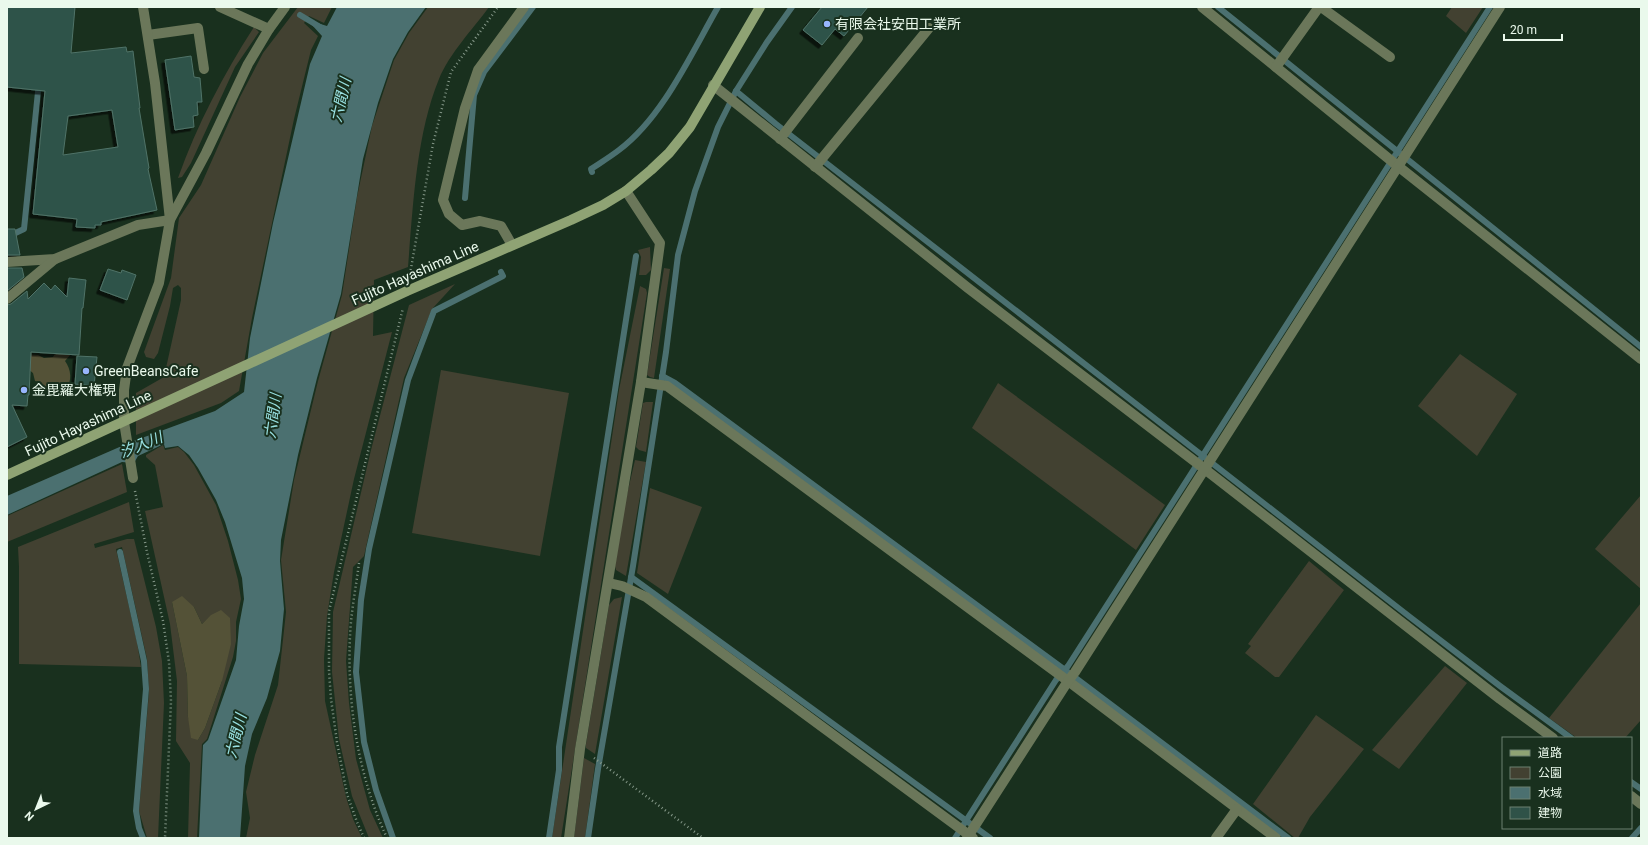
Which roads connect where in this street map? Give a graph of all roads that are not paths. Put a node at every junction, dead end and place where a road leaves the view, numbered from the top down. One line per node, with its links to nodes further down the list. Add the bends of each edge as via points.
1 (143, 7): 11 (street)
2 (220, 7): 10 (street)
3 (285, 7): 10 (street)
4 (524, 7): 22 (street, via 478,70 465,108 443,200 449,214 462,225 480,221 501,226)
5 (760, 7): 16 (main road, Fujito Hayashima Line)
6 (1202, 7): 14 (street)
7 (1320, 7): 13 (street); 14 (street)
8 (1500, 7): 18 (street)
9 (929, 28): 19 (street)
10 (269, 29): 21 (street, via 248,64)
11 (148, 35): 15 (street, via 198,28); 21 (street)
12 (858, 38): 17 (street)
13 (1390, 57)
14 (1277, 65): 18 (street)
15 (204, 69)
16 (713, 86): 17 (street, via 739,107); 20 (main road, Fujito Hayashima Line, via 690,127 651,170)
17 (784, 133): 19 (street)
18 (1398, 160): 26 (street); 29 (street, via 1215,453)
19 (816, 165): 29 (street, via 968,288)
20 (626, 190): 22 (main road, Fujito Hayashima Line, via 572,220); 27 (street, via 660,243)
21 (170, 220): 23 (street, via 138,225); 28 (street, via 159,283 128,368 124,390)
22 (512, 245): 28 (main road, Fujito Hayashima Line)
23 (54, 259): 24 (street); 25 (street)
24 (7, 262)
25 (7, 300)
26 (1641, 359)
27 (641, 382): 32 (street); 33 (street, via 667,386)
28 (128, 420): 30 (main road, Fujito Hayashima Line); 31 (street, via 125,435)
29 (1202, 465): 33 (street); 34 (street)
30 (7, 476)
31 (133, 478)
32 (608, 583): 38 (street, via 638,593); 39 (street, via 580,749)
33 (1066, 676): 37 (street); 38 (street)
34 (1552, 737)
35 (1632, 797): 36 (street)
36 (1641, 804)
37 (1237, 809): 40 (street); 41 (street)
38 (969, 831)
39 (569, 838)
40 (1216, 838)
41 (1276, 838)

